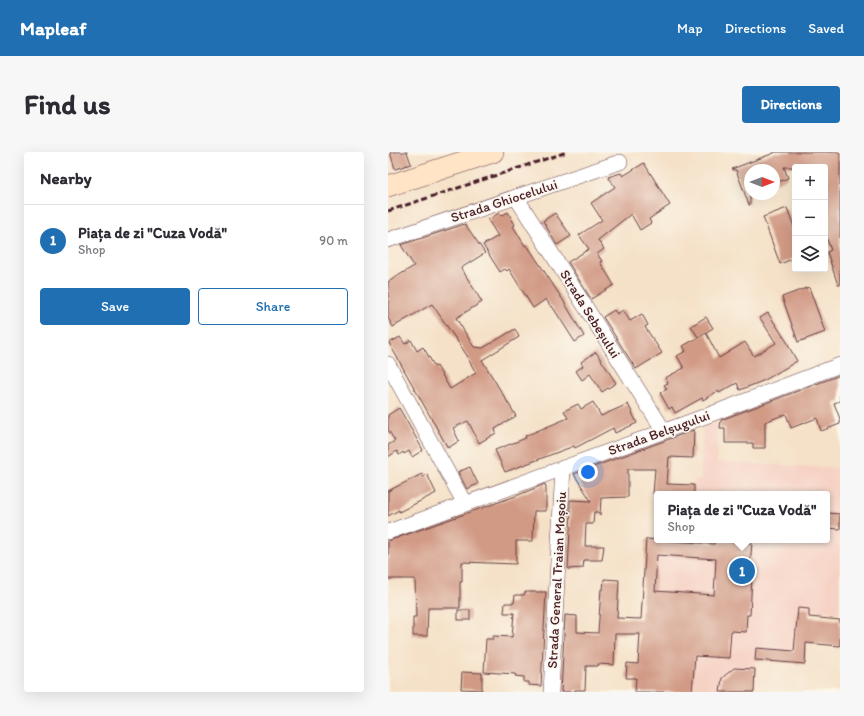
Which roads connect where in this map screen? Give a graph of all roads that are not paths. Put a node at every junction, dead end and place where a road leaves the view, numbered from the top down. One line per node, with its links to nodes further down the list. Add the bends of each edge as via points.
1 (493, 152): 3 (main road)
2 (620, 162): 4 (street, Strada Ghiocelului)
3 (388, 186)
4 (516, 197): 5 (street, Strada Ghiocelului); 8 (street, Strada Sebeșului)
5 (388, 240)
6 (388, 364): 10 (street)
7 (840, 364): 8 (street, Strada Belșugului)
8 (664, 431): 9 (street, Strada Belșugului)
9 (563, 468): 10 (street, Strada Belșugului); 12 (street, Strada General Traian Moșoiu)
10 (465, 504): 11 (street, Strada Belșugului)
11 (388, 532)
12 (551, 692)

